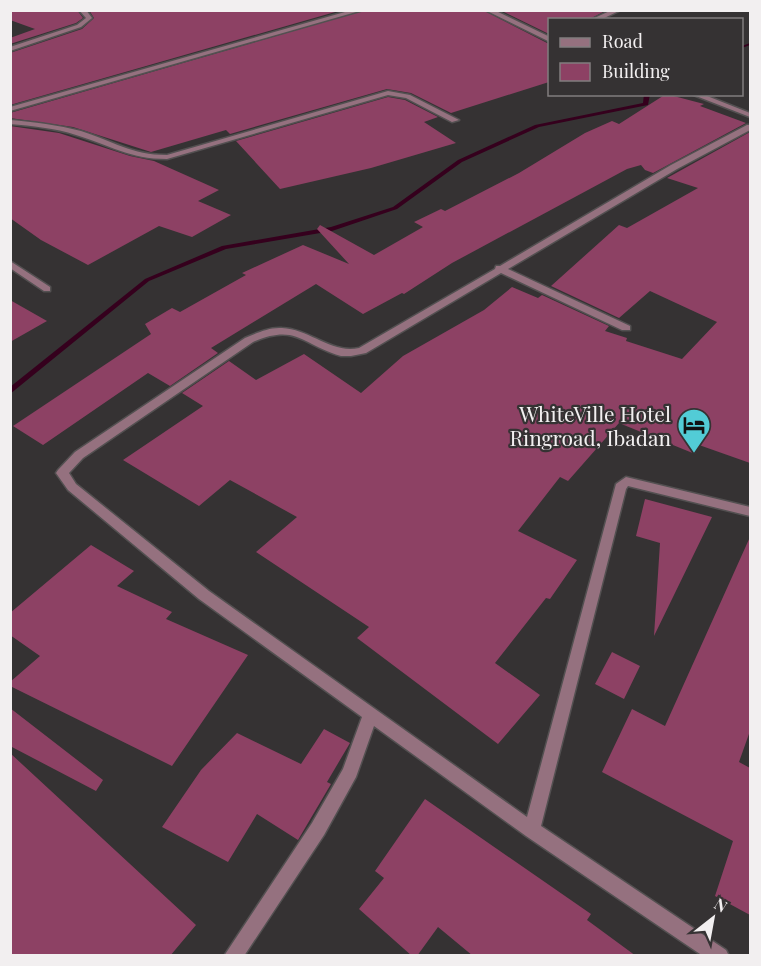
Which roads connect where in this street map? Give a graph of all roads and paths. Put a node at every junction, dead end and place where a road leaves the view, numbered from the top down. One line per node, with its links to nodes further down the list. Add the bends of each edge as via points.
1 (82, 10): 7 (street, via 88,18 79,26)
2 (360, 10): 9 (street)
3 (488, 10): 6 (street)
4 (618, 10): 5 (street)
5 (598, 18)
6 (548, 38)
7 (10, 49)
8 (700, 96): 10 (street)
9 (10, 109)
10 (750, 115)
11 (455, 120): 12 (street, via 408,96 388,93 167,157 146,158 72,131)
12 (10, 122)
13 (750, 127): 15 (street)
14 (10, 264): 16 (street)
15 (499, 268): 17 (street); 19 (street, via 350,355 285,330 249,340 86,450 62,473 72,487 204,595)
16 (47, 288)
17 (626, 328)
18 (750, 511): 20 (street, via 626,481 620,487)
19 (371, 713): 20 (street); 21 (street, via 350,772 318,829)
20 (532, 830): 22 (street)
21 (233, 956)
22 (720, 956)

